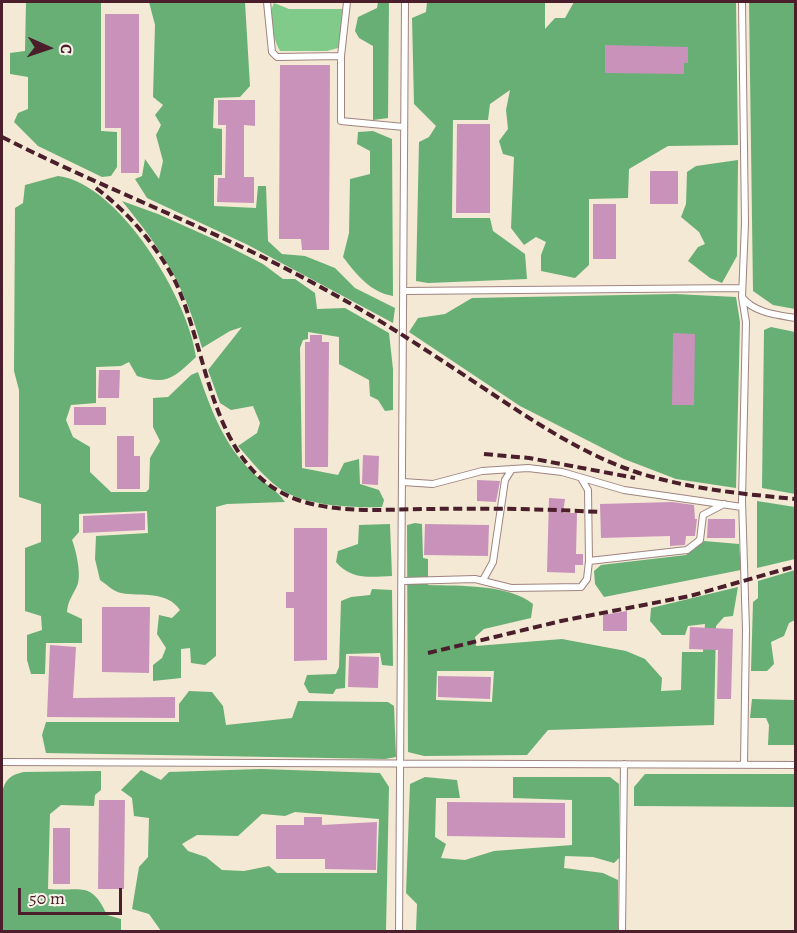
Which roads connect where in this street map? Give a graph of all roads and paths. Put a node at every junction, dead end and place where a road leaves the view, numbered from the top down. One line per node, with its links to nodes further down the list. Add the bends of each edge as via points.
1 (267, 2): 5 (lane, via 272,52 277,57)
2 (347, 2): 5 (lane)
3 (405, 2): 6 (lane)
4 (742, 2): 7 (lane)
5 (341, 56): 6 (lane, via 341,121)
6 (404, 127): 8 (lane)
7 (742, 288): 8 (lane); 9 (lane)
8 (404, 291): 13 (lane)
9 (742, 297): 10 (lane, via 748,306); 15 (lane, via 746,322)
10 (795, 318)
11 (512, 469): 12 (lane, via 528,468); 13 (lane, via 482,471 433,484); 17 (lane, via 505,480 493,562)
12 (581, 478): 14 (lane, via 624,490); 16 (lane, via 588,490)
13 (403, 482): 18 (lane)
14 (724, 504): 15 (lane); 16 (lane, via 703,515 700,540 687,550)
15 (742, 507): 22 (lane, via 746,630)
16 (589, 561): 17 (lane, via 581,586 512,588)
17 (483, 580): 18 (lane)
18 (403, 582): 20 (lane)
19 (2, 762): 20 (lane)
20 (402, 763): 21 (lane); 24 (lane)
21 (624, 764): 22 (lane); 25 (lane)
22 (744, 764): 23 (lane)
23 (795, 765)
24 (399, 932)
25 (622, 932)

